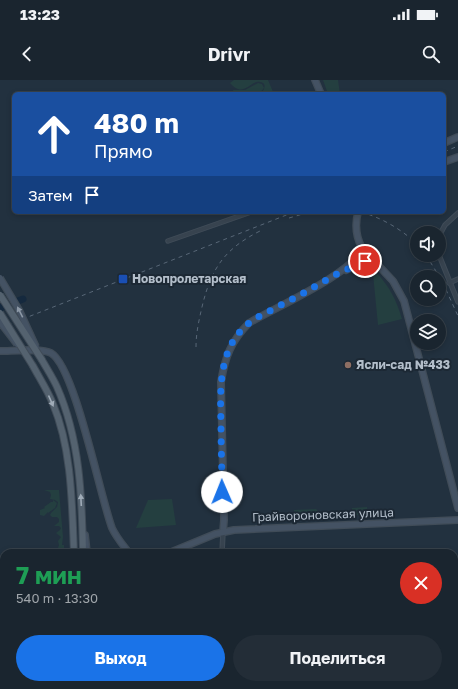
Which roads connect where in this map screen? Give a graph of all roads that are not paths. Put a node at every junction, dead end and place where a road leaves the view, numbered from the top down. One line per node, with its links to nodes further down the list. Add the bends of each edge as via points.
1 (315, 80): 2 (main road)
2 (320, 92)
3 (458, 137): 4 (main road)
4 (446, 141)
5 (458, 157): 6 (main road)
6 (446, 161)
7 (458, 213): 10 (street)
8 (245, 214): 11 (street)
9 (357, 214): 12 (main road, via 357,232)
10 (444, 226)
11 (168, 241)
12 (362, 248): 13 (main road); 15 (main road, via 352,262)
13 (373, 260): 15 (main road, via 362,262); 26 (main road, via 396,286 404,304)
14 (442, 262): 18 (street)
15 (335, 275): 29 (main road, via 249,323 239,333 224,362 221,382)
16 (0, 278): 24 (main road, one-way to 16, bridge, via 19,310)
17 (458, 279): 18 (street)
18 (449, 283): 20 (street)
19 (0, 295): 24 (main road, bridge)
20 (458, 302)
21 (0, 313): 25 (main road, bridge)
22 (0, 322): 25 (main road, bridge)
23 (0, 351): 30 (main road, via 45,351 53,354 59,361 85,430 105,507 113,530)
24 (42, 360): 27 (main road, one-way to 24, via 78,466 68,415 57,386)
25 (33, 366): 31 (main road, one-way to 31, via 54,405 63,438 70,484)
26 (458, 508)
27 (82, 515): 32 (main road); 33 (main road)
28 (458, 520): 29 (main road, Грайвороновская улица)
29 (223, 532): 36 (main road, Грайвороновская улица); 37 (street)
30 (121, 543): 34 (main road); 35 (main road)
31 (73, 549)
32 (83, 549)
33 (86, 549)
34 (123, 549)
35 (126, 549)
36 (179, 549)
37 (222, 549)

